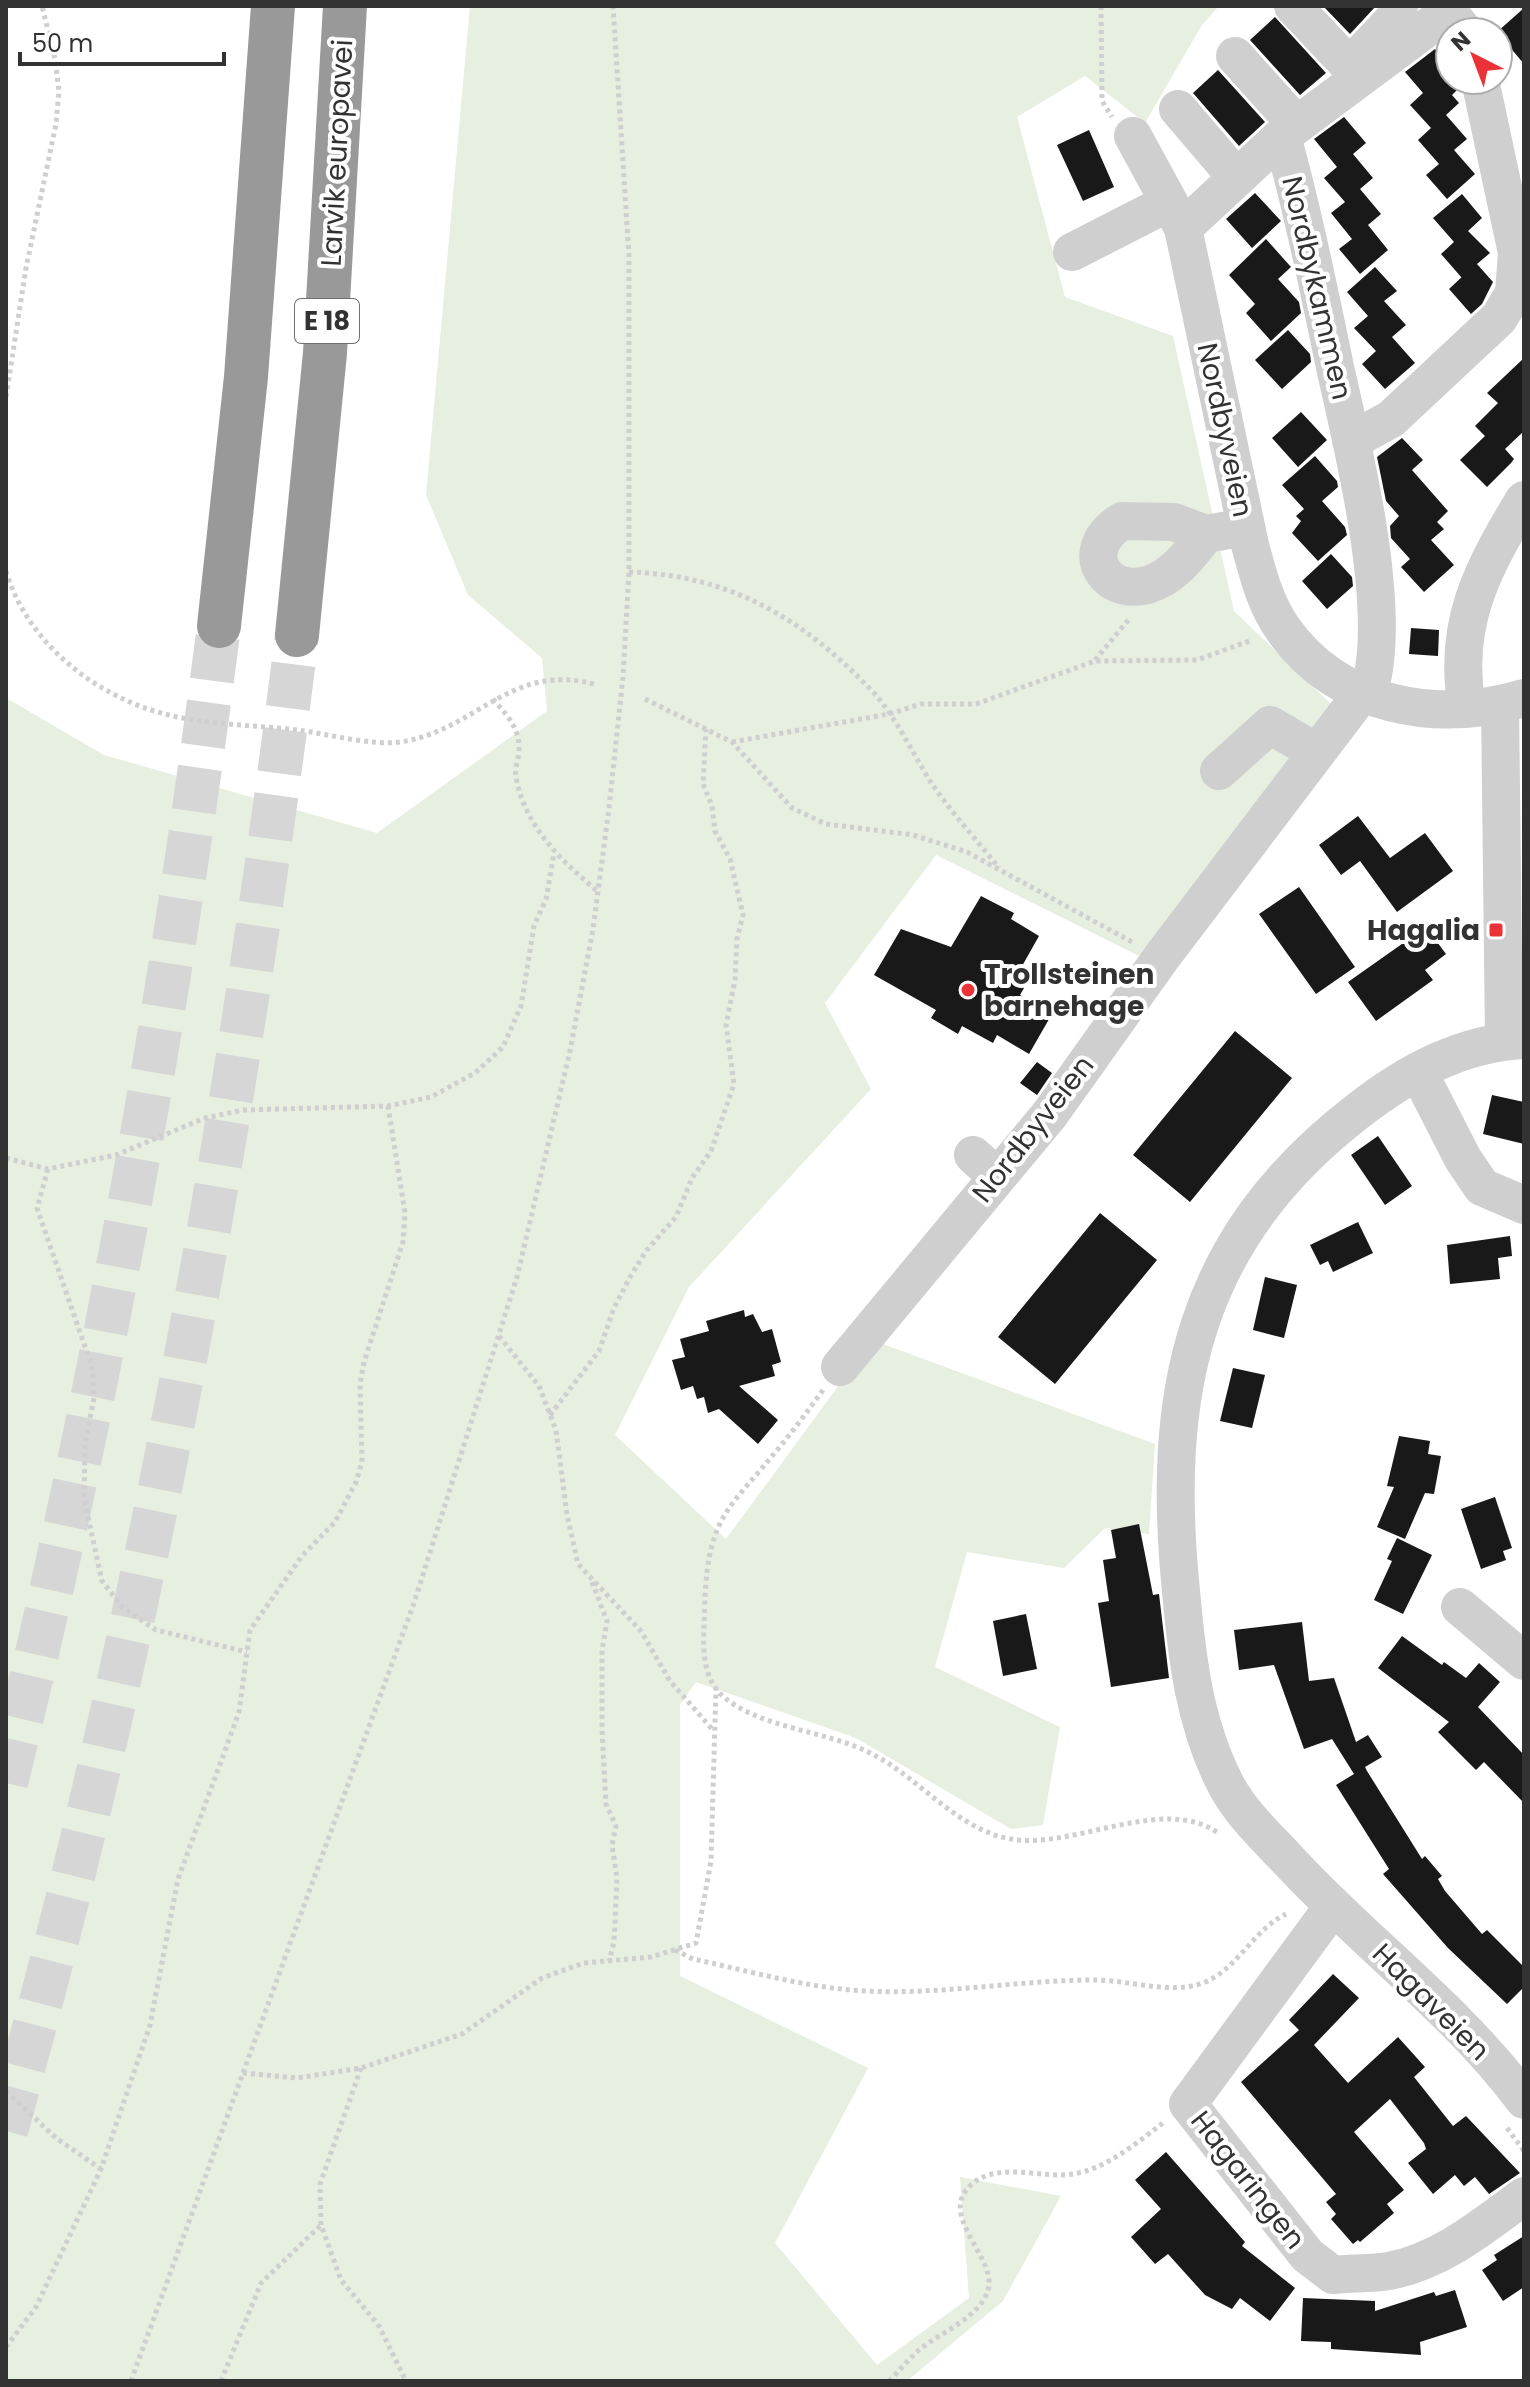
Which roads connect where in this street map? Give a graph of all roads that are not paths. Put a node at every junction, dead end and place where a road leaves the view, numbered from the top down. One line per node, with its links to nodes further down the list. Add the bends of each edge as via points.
1 (273, 6): 19 (highway, E 18, via 250,333)
2 (345, 6): 20 (highway, Larvik europavei / E 18, via 325,353)
3 (1293, 6): 7 (street)
4 (1399, 6): 7 (street, via 1398,15)
5 (1434, 23): 7 (street, Nordbykammen)
6 (1235, 56): 10 (street)
7 (1355, 71): 10 (street, Nordbykammen)
8 (1483, 96): 15 (street, Nordbykammen, via 1517,253 1514,293 1499,318 1391,419)
9 (1178, 109): 12 (street)
10 (1289, 130): 12 (street, Nordbykammen); 15 (street, Nordbykammen)
11 (1133, 136): 13 (street, Nordbyveien)
12 (1237, 178): 13 (street, Nordbykammen)
13 (1176, 216): 14 (street, Nordbykammen); 17 (street, Nordbyveien)
14 (1072, 252)
15 (1351, 441): 21 (street, Nordbykammen, via 1374,588 1376,661 1372,680)
16 (1524, 500): 22 (street, via 1491,554 1466,619 1462,676)
17 (1246, 527): 18 (street); 21 (street, Nordbyveien, via 1261,586 1281,626 1333,678)
18 (1206, 534)
19 (219, 626)
20 (297, 635)
21 (1361, 693): 22 (street, Nordbyveien, via 1384,703 1431,710); 23 (street, Nordbyveien)
22 (1497, 704): 25 (street)
23 (1316, 752): 24 (street, via 1270,725); 28 (street, Nordbyveien, via 1050,1114 985,1166)
24 (1219, 771)
25 (1514, 1040): 26 (street, Hagaveien, via 1472,1046)
26 (1418, 1071): 27 (street, via 1482,1187); 31 (street, Hagaveien, via 1327,1135 1278,1184 1236,1242 1201,1314 1181,1389 1173,1515 1190,1674 1204,1737 1226,1786)
27 (1524, 1205)
28 (840, 1367)
29 (1460, 1607): 30 (street)
30 (1524, 1661)
31 (1316, 1914): 32 (street, Hagaveien, via 1400,1967); 33 (street, Hagaringen, via 1188,2104 1307,2255 1333,2275 1388,2271 1427,2259)
32 (1524, 2100)
33 (1524, 2196)

